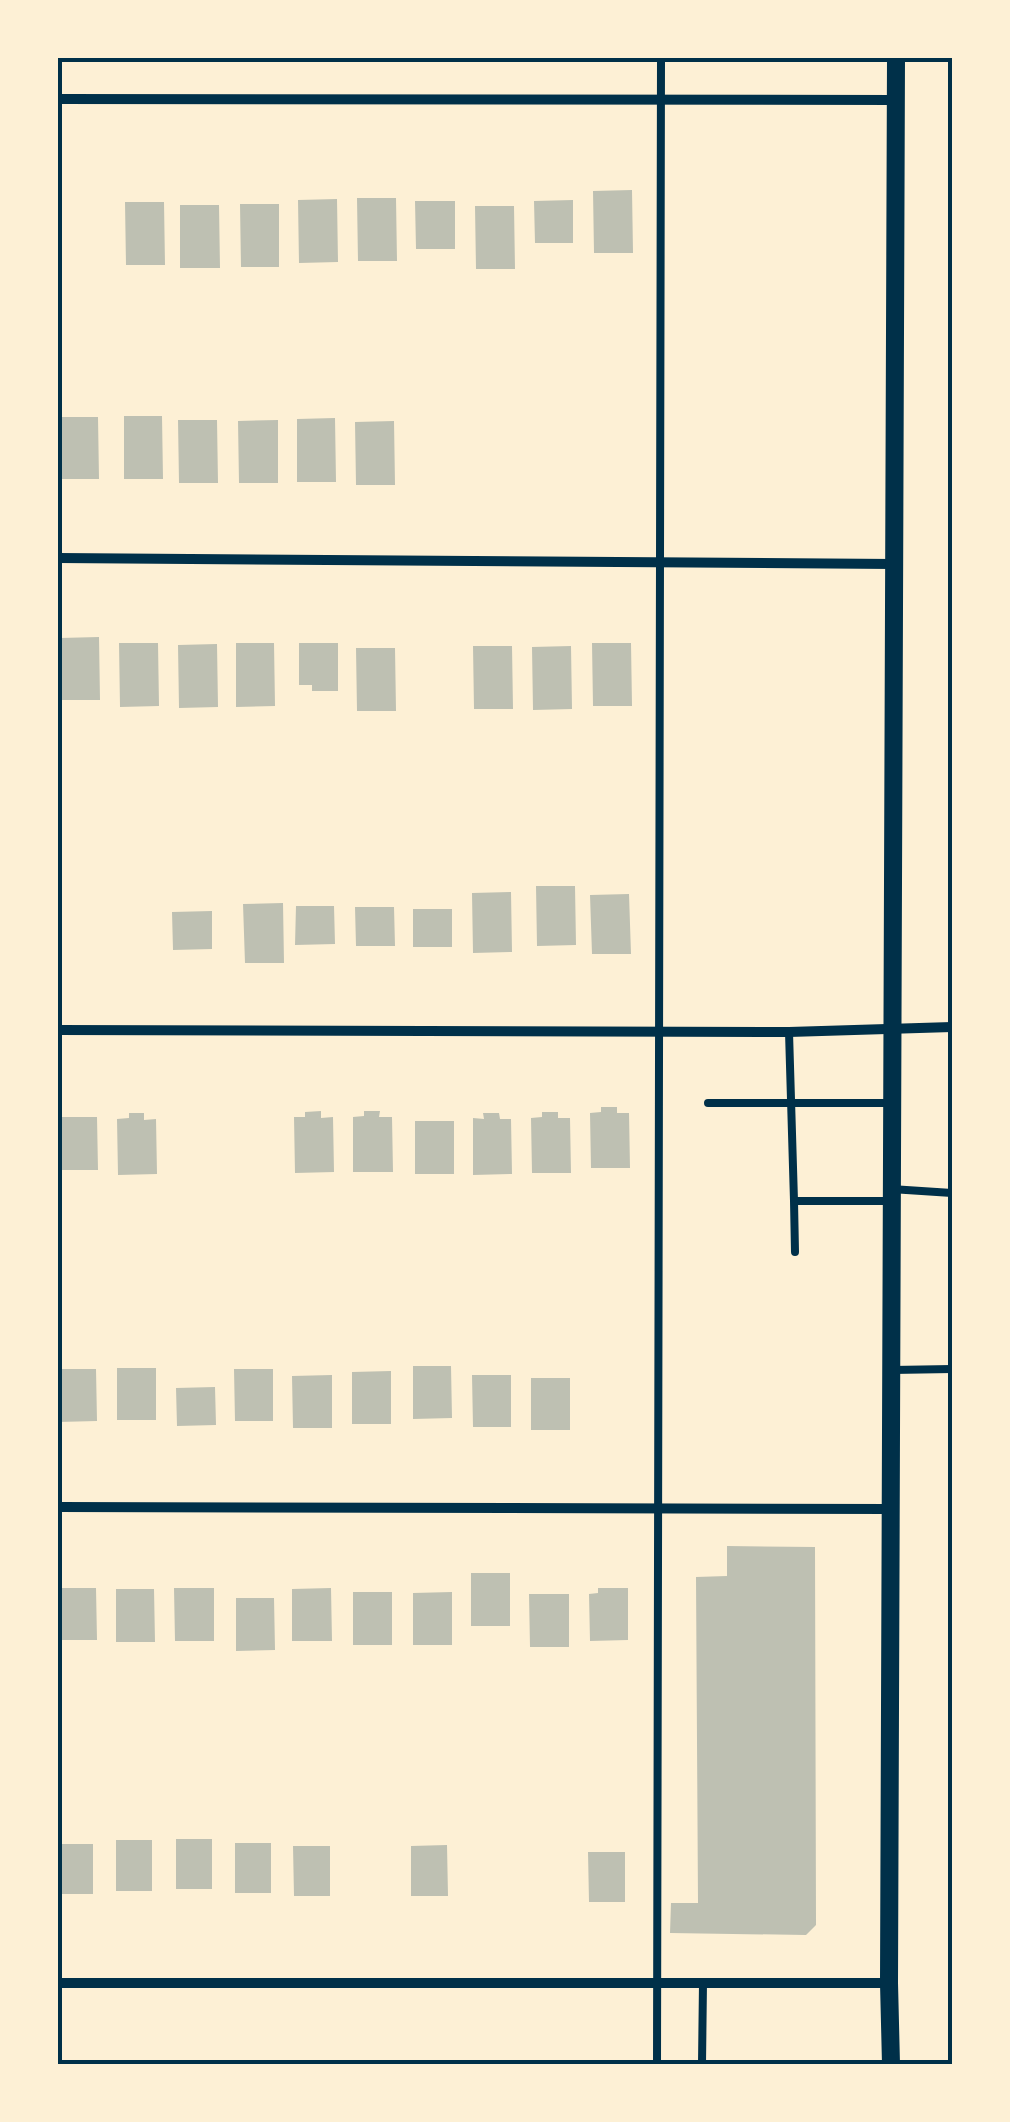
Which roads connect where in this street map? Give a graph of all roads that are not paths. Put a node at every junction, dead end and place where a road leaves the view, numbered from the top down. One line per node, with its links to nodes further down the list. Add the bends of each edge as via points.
1 (660, 58): 4 (lane)
2 (896, 58): 5 (street)
3 (58, 99): 4 (street)
4 (660, 100): 5 (street); 7 (lane)
5 (896, 100): 8 (street)
6 (58, 558): 7 (street)
7 (660, 564): 8 (street); 12 (lane)
8 (894, 564): 10 (street)
9 (952, 1027): 10 (street)
10 (892, 1029): 13 (street); 15 (street)
11 (58, 1030): 12 (street)
12 (657, 1032): 13 (street); 24 (lane)
13 (789, 1032): 16 (lane)
14 (708, 1103): 16 (lane)
15 (892, 1103): 16 (lane); 18 (street)
16 (792, 1105): 19 (lane)
17 (952, 1193): 18 (lane)
18 (891, 1195): 19 (lane); 21 (street)
19 (794, 1201): 20 (lane)
20 (795, 1252)
21 (891, 1370): 22 (lane); 25 (street)
22 (952, 1370)
23 (58, 1507): 24 (street)
24 (658, 1509): 25 (street); 27 (lane)
25 (890, 1510): 28 (street)
26 (58, 1983): 27 (street)
27 (657, 1983): 29 (street); 30 (lane)
28 (889, 1983): 29 (street); 32 (street)
29 (702, 1984): 31 (lane)
30 (657, 2064)
31 (702, 2064)
32 (891, 2064)

